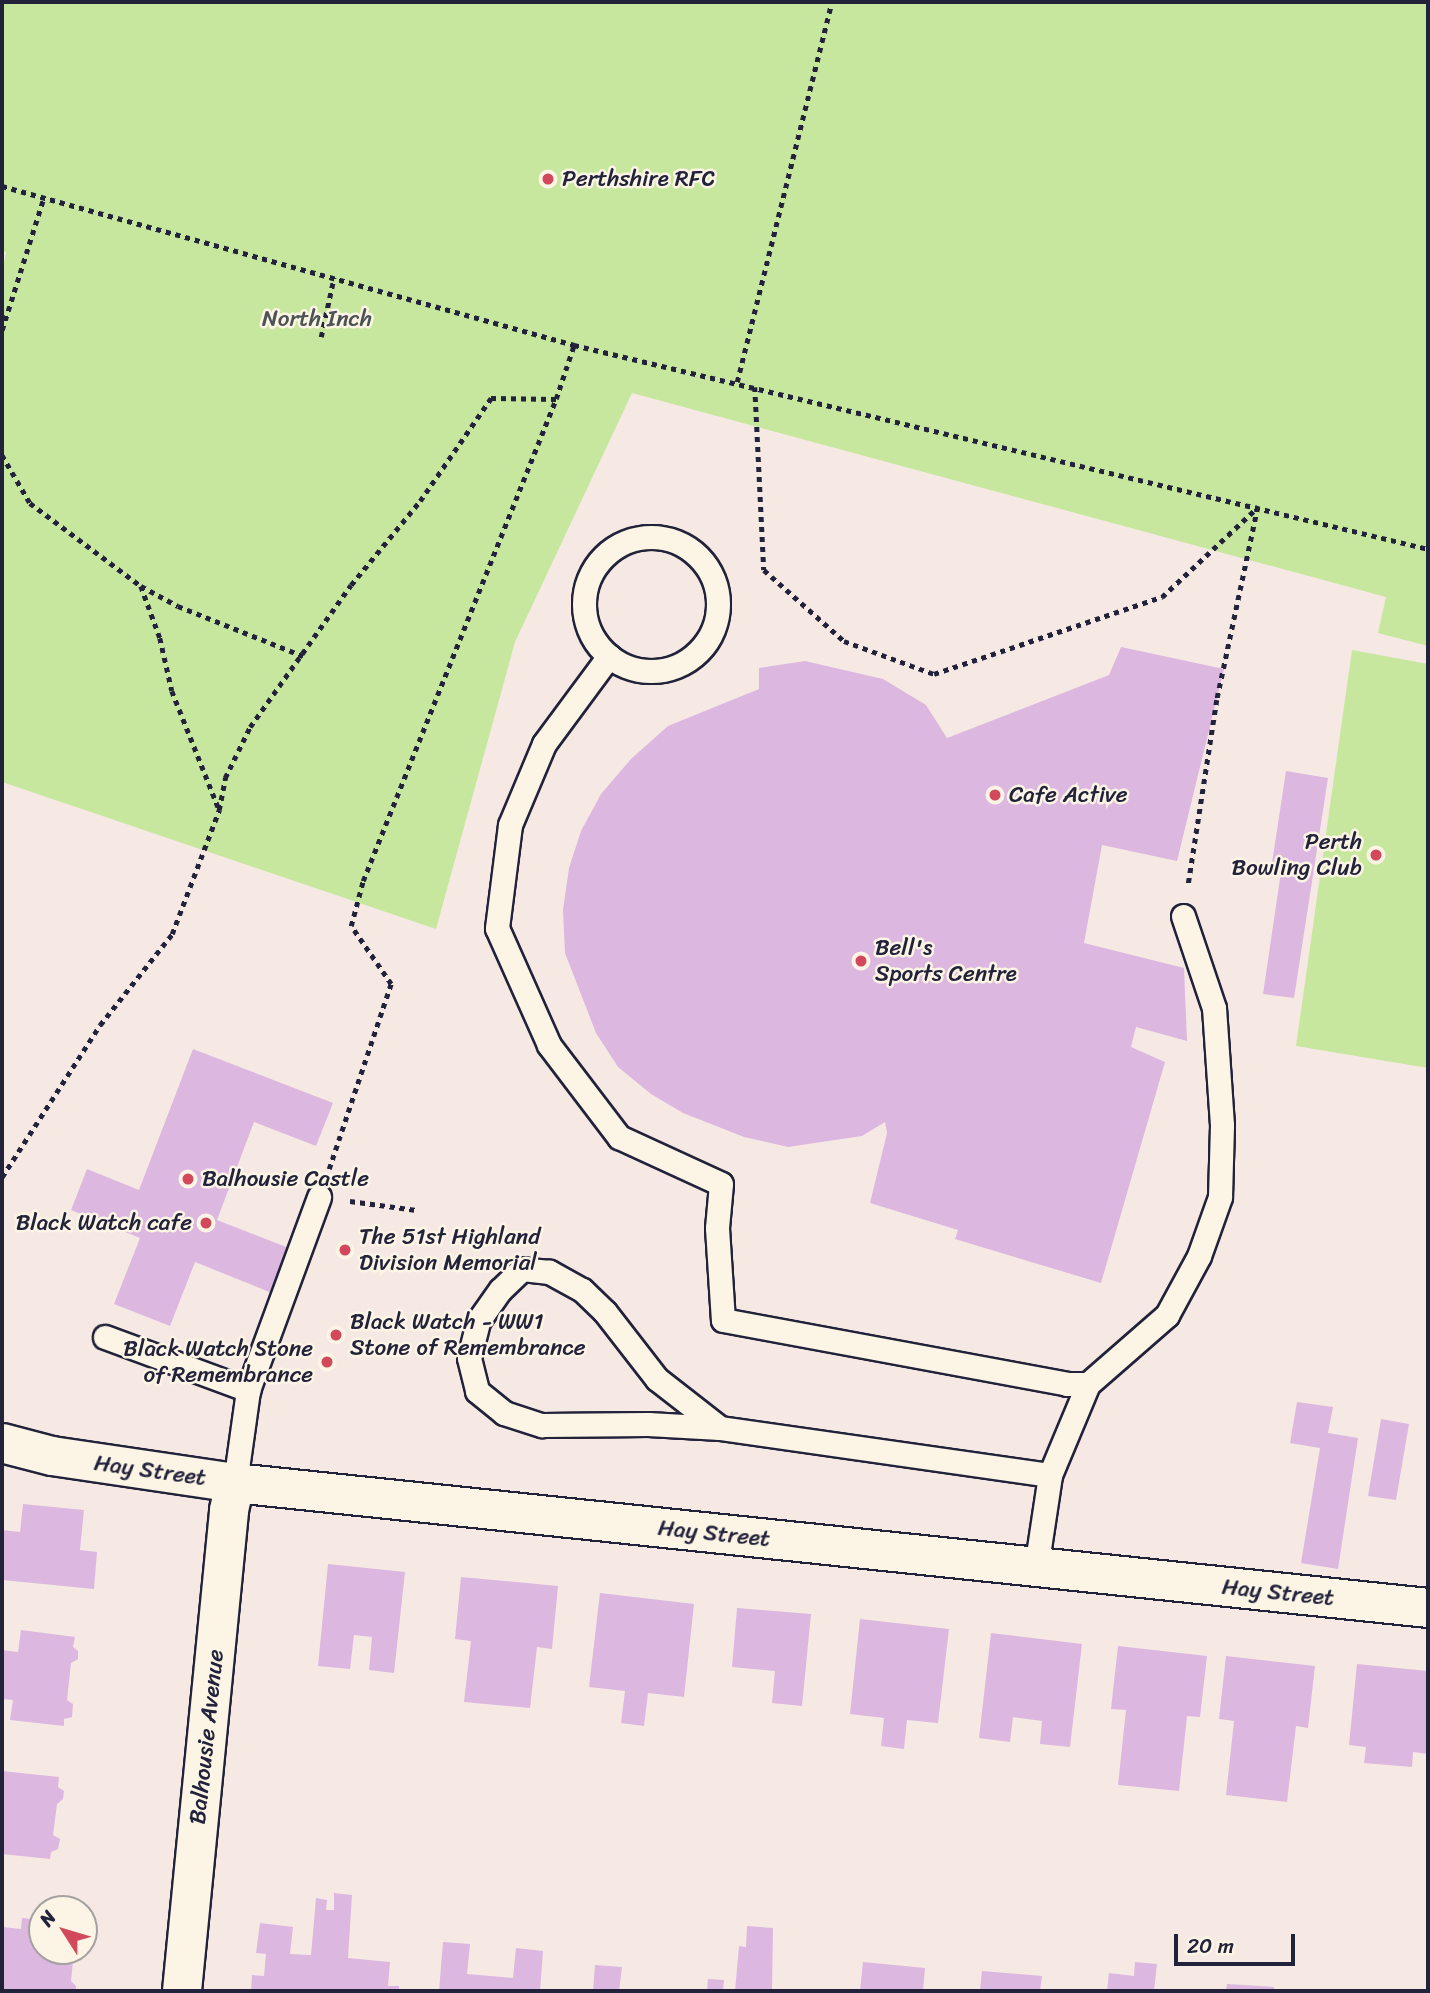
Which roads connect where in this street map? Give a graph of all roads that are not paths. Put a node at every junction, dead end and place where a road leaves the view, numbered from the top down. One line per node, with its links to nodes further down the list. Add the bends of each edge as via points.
1 (609, 656): 1 (lane, via 594,639 584,596 604,556 622,543 643,537 686,545 708,569 719,600 716,622 706,642 691,658 671,668 627,667); 5 (lane, via 544,744 510,825 497,928 549,1045 619,1137 721,1184 717,1228 723,1320 1067,1384)
2 (1183, 916): 5 (lane, via 1214,1008 1222,1125 1220,1197 1199,1256 1167,1315)
3 (319, 1197): 6 (lane)
4 (105, 1337): 6 (lane)
5 (1088, 1384): 9 (lane)
6 (248, 1390): 10 (lane)
7 (720, 1428): 7 (lane, via 657,1379 582,1290 549,1272 522,1269 500,1290 478,1322 469,1358 477,1391 504,1413 542,1425); 9 (lane)
8 (2, 1443): 10 (street, Hay Street)
9 (1050, 1475): 11 (lane)
10 (234, 1483): 11 (street, Hay Street); 13 (street, Balhousie Avenue)
11 (1035, 1568): 12 (street, Hay Street)
12 (1428, 1608)
13 (182, 1991)

